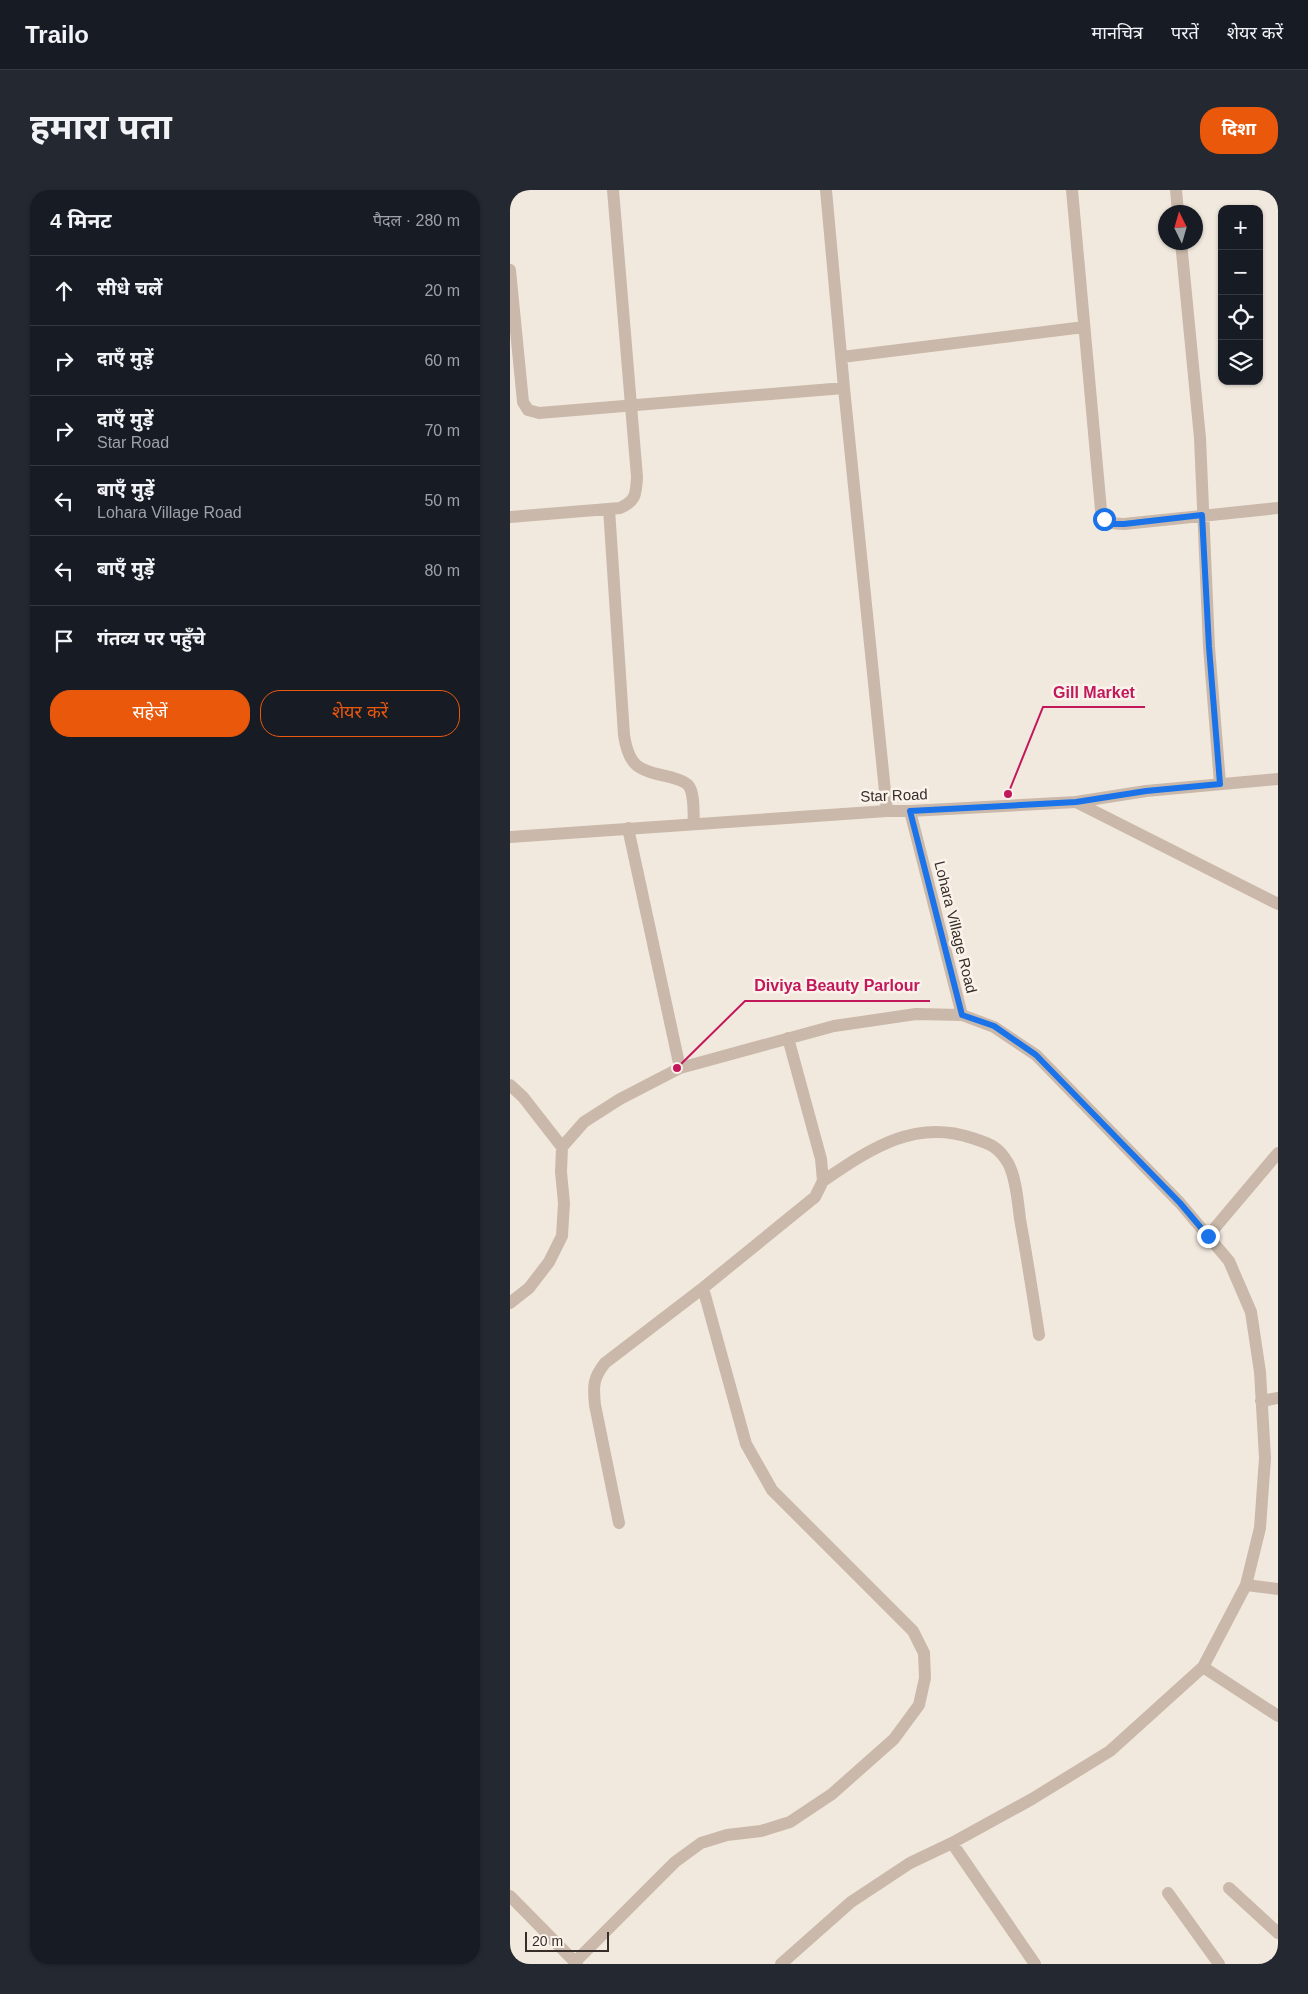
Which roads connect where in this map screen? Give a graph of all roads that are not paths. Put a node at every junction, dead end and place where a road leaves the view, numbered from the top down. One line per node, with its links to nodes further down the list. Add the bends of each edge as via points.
1 (613, 190): 11 (street)
2 (826, 190): 9 (street)
3 (1072, 190): 8 (street)
4 (1176, 190): 5 (street)
5 (1177, 205)
6 (1182, 250): 14 (street, via 1200,438)
7 (510, 270): 11 (street, via 523,402 528,410 539,413)
8 (1084, 326): 9 (street); 14 (street, via 1100,510 1104,519 1113,524 1124,524)
9 (842, 357): 10 (street)
10 (844, 388): 11 (street); 19 (street)
11 (631, 406): 12 (street, via 636,493 630,503 620,508)
12 (609, 508): 15 (street); 21 (street, via 627,753 634,765 688,785)
13 (1278, 508): 14 (street)
14 (1202, 515): 17 (street)
15 (510, 517)
16 (1278, 779): 17 (street, Star Road)
17 (1220, 784): 18 (street, Star Road)
18 (1076, 802): 20 (street, Star Road); 24 (street)
19 (887, 811): 20 (street, Star Road); 21 (street, Star Road)
20 (910, 811): 25 (street, Lohara Village Road)
21 (694, 823): 22 (street, Star Road)
22 (628, 828): 23 (street, Star Road); 27 (street)
23 (510, 837)
24 (1278, 904)
25 (962, 1015): 26 (street, Lohara Village Road, via 916,1014 834,1026); 32 (street, via 994,1026 1036,1055)
26 (788, 1038): 27 (street, Lohara Village Road); 31 (street, via 821,1159)
27 (680, 1068): 29 (street, Lohara Village Road, via 584,1122)
28 (510, 1085): 29 (street)
29 (562, 1147): 34 (street, via 562,1236 549,1262 529,1288)
30 (1278, 1152): 32 (street)
31 (822, 1181): 33 (street, via 815,1197); 35 (street, via 869,1150 902,1137 931,1132 962,1135 994,1145 1009,1164)
32 (1208, 1236): 37 (street, via 1229,1261 1251,1312)
33 (703, 1288): 38 (street, via 605,1363 596,1374 595,1405); 48 (street, via 746,1444 772,1490 913,1631 924,1653 925,1678 919,1704 894,1739 832,1794 790,1822 701,1843 674,1862)
34 (510, 1303)
35 (1039, 1335)
36 (1278, 1398): 37 (street)
37 (1261, 1401): 39 (street, via 1265,1458 1260,1528)
38 (619, 1523)
39 (1246, 1585): 40 (street); 41 (street)
40 (1278, 1589)
41 (1203, 1667): 42 (street); 43 (street, via 1110,1751)
42 (1278, 1716)
43 (952, 1843): 49 (street, via 910,1863 851,1902); 50 (street)
44 (1229, 1888): 47 (street)
45 (1168, 1893): 51 (street)
46 (510, 1896): 48 (street)
47 (1278, 1933)
48 (576, 1963)
49 (781, 1964)
50 (1035, 1964)
51 (1219, 1964)

